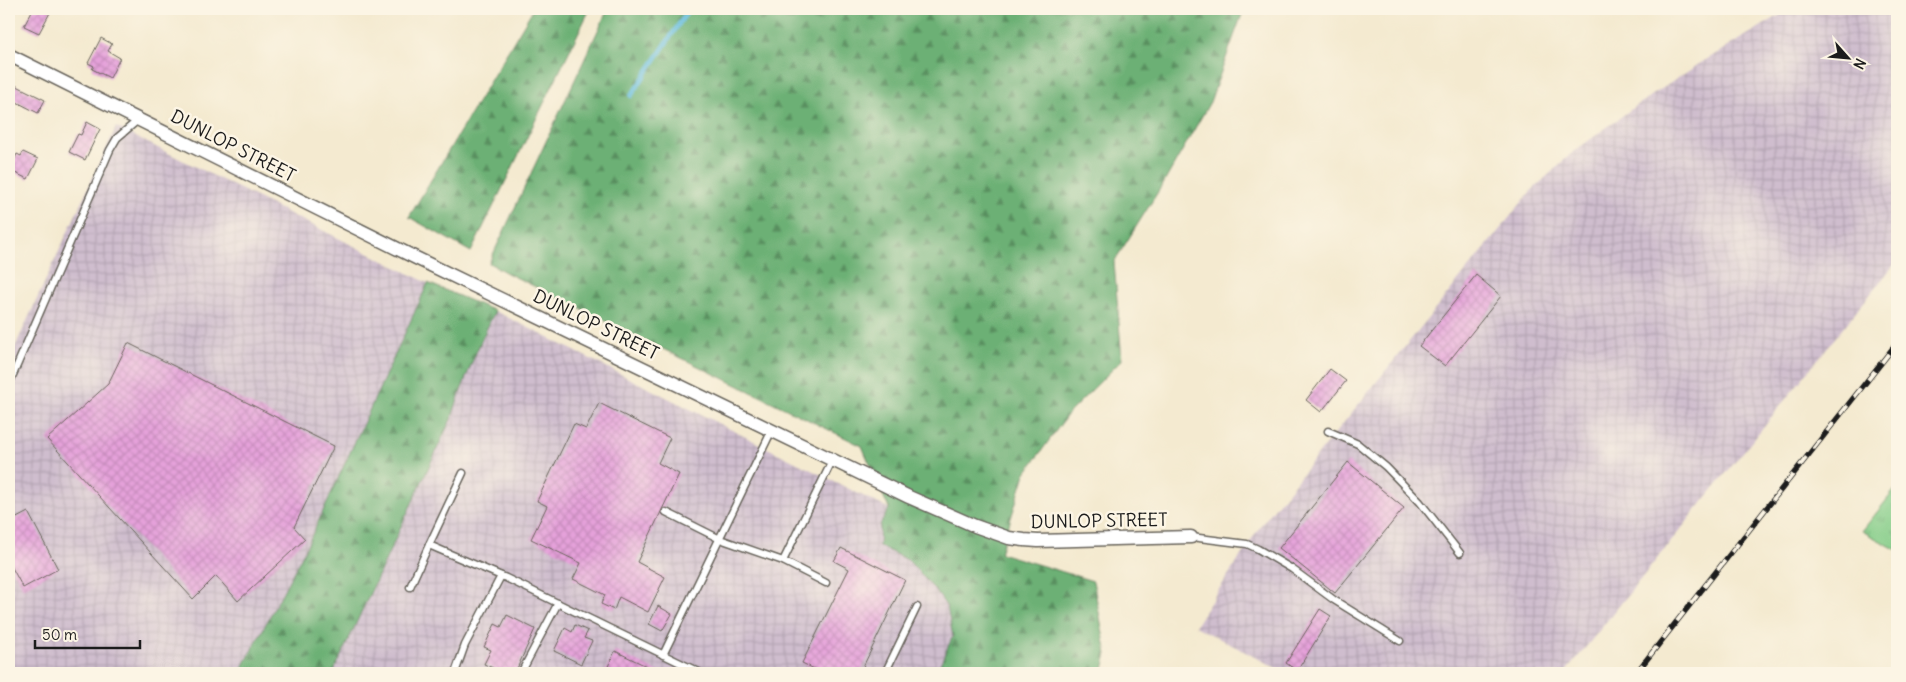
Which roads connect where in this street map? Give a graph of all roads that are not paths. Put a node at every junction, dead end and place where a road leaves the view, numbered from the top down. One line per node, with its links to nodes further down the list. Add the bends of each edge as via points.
1 (9, 55): 2 (street, DUNLOP STREET)
2 (139, 119): 3 (lane, via 117,138 110,150); 4 (street, DUNLOP STREET, via 416,258)
3 (9, 384)
4 (772, 430): 6 (street, DUNLOP STREET); 10 (lane)
5 (1328, 431): 12 (lane, via 1358,444 1386,467 1420,502)
6 (833, 460): 9 (street, DUNLOP STREET, via 957,518 1009,538 1038,541); 13 (lane)
7 (463, 473): 11 (lane)
8 (666, 512): 10 (lane)
9 (1191, 537): 19 (lane, via 1247,544 1258,549)
10 (720, 539): 13 (lane); 20 (lane)
11 (429, 545): 14 (lane); 16 (lane)
12 (1460, 553)
13 (783, 561): 15 (lane)
14 (501, 576): 17 (lane); 21 (lane, via 465,645)
15 (826, 582)
16 (410, 587)
17 (558, 603): 20 (lane); 22 (lane)
18 (918, 607): 24 (lane)
19 (1400, 641)
20 (663, 655): 23 (lane)
21 (455, 673)
22 (521, 673)
23 (701, 673)
24 (885, 673)

